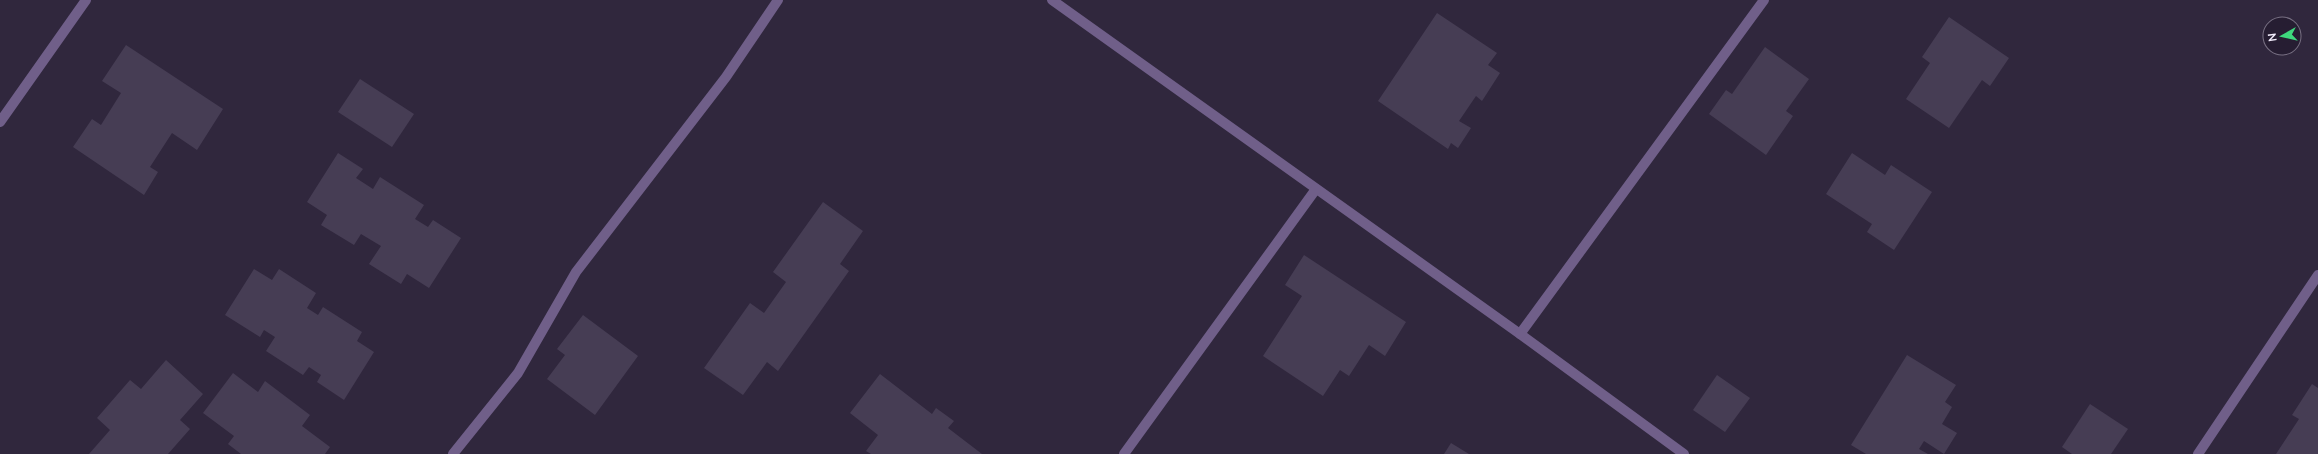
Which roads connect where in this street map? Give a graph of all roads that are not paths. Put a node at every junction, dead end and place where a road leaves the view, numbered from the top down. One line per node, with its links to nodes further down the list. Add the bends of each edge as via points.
1 (86, 0): 5 (street)
2 (778, 0): 9 (street, via 726,77 576,272 518,373)
3 (1052, 0): 6 (street)
4 (1764, 0): 8 (street)
5 (0, 122)
6 (1316, 189): 8 (street); 10 (street)
7 (2318, 276): 12 (street)
8 (1520, 334): 11 (street)
9 (453, 454)
10 (1124, 454)
11 (1684, 454)
12 (2198, 454)

